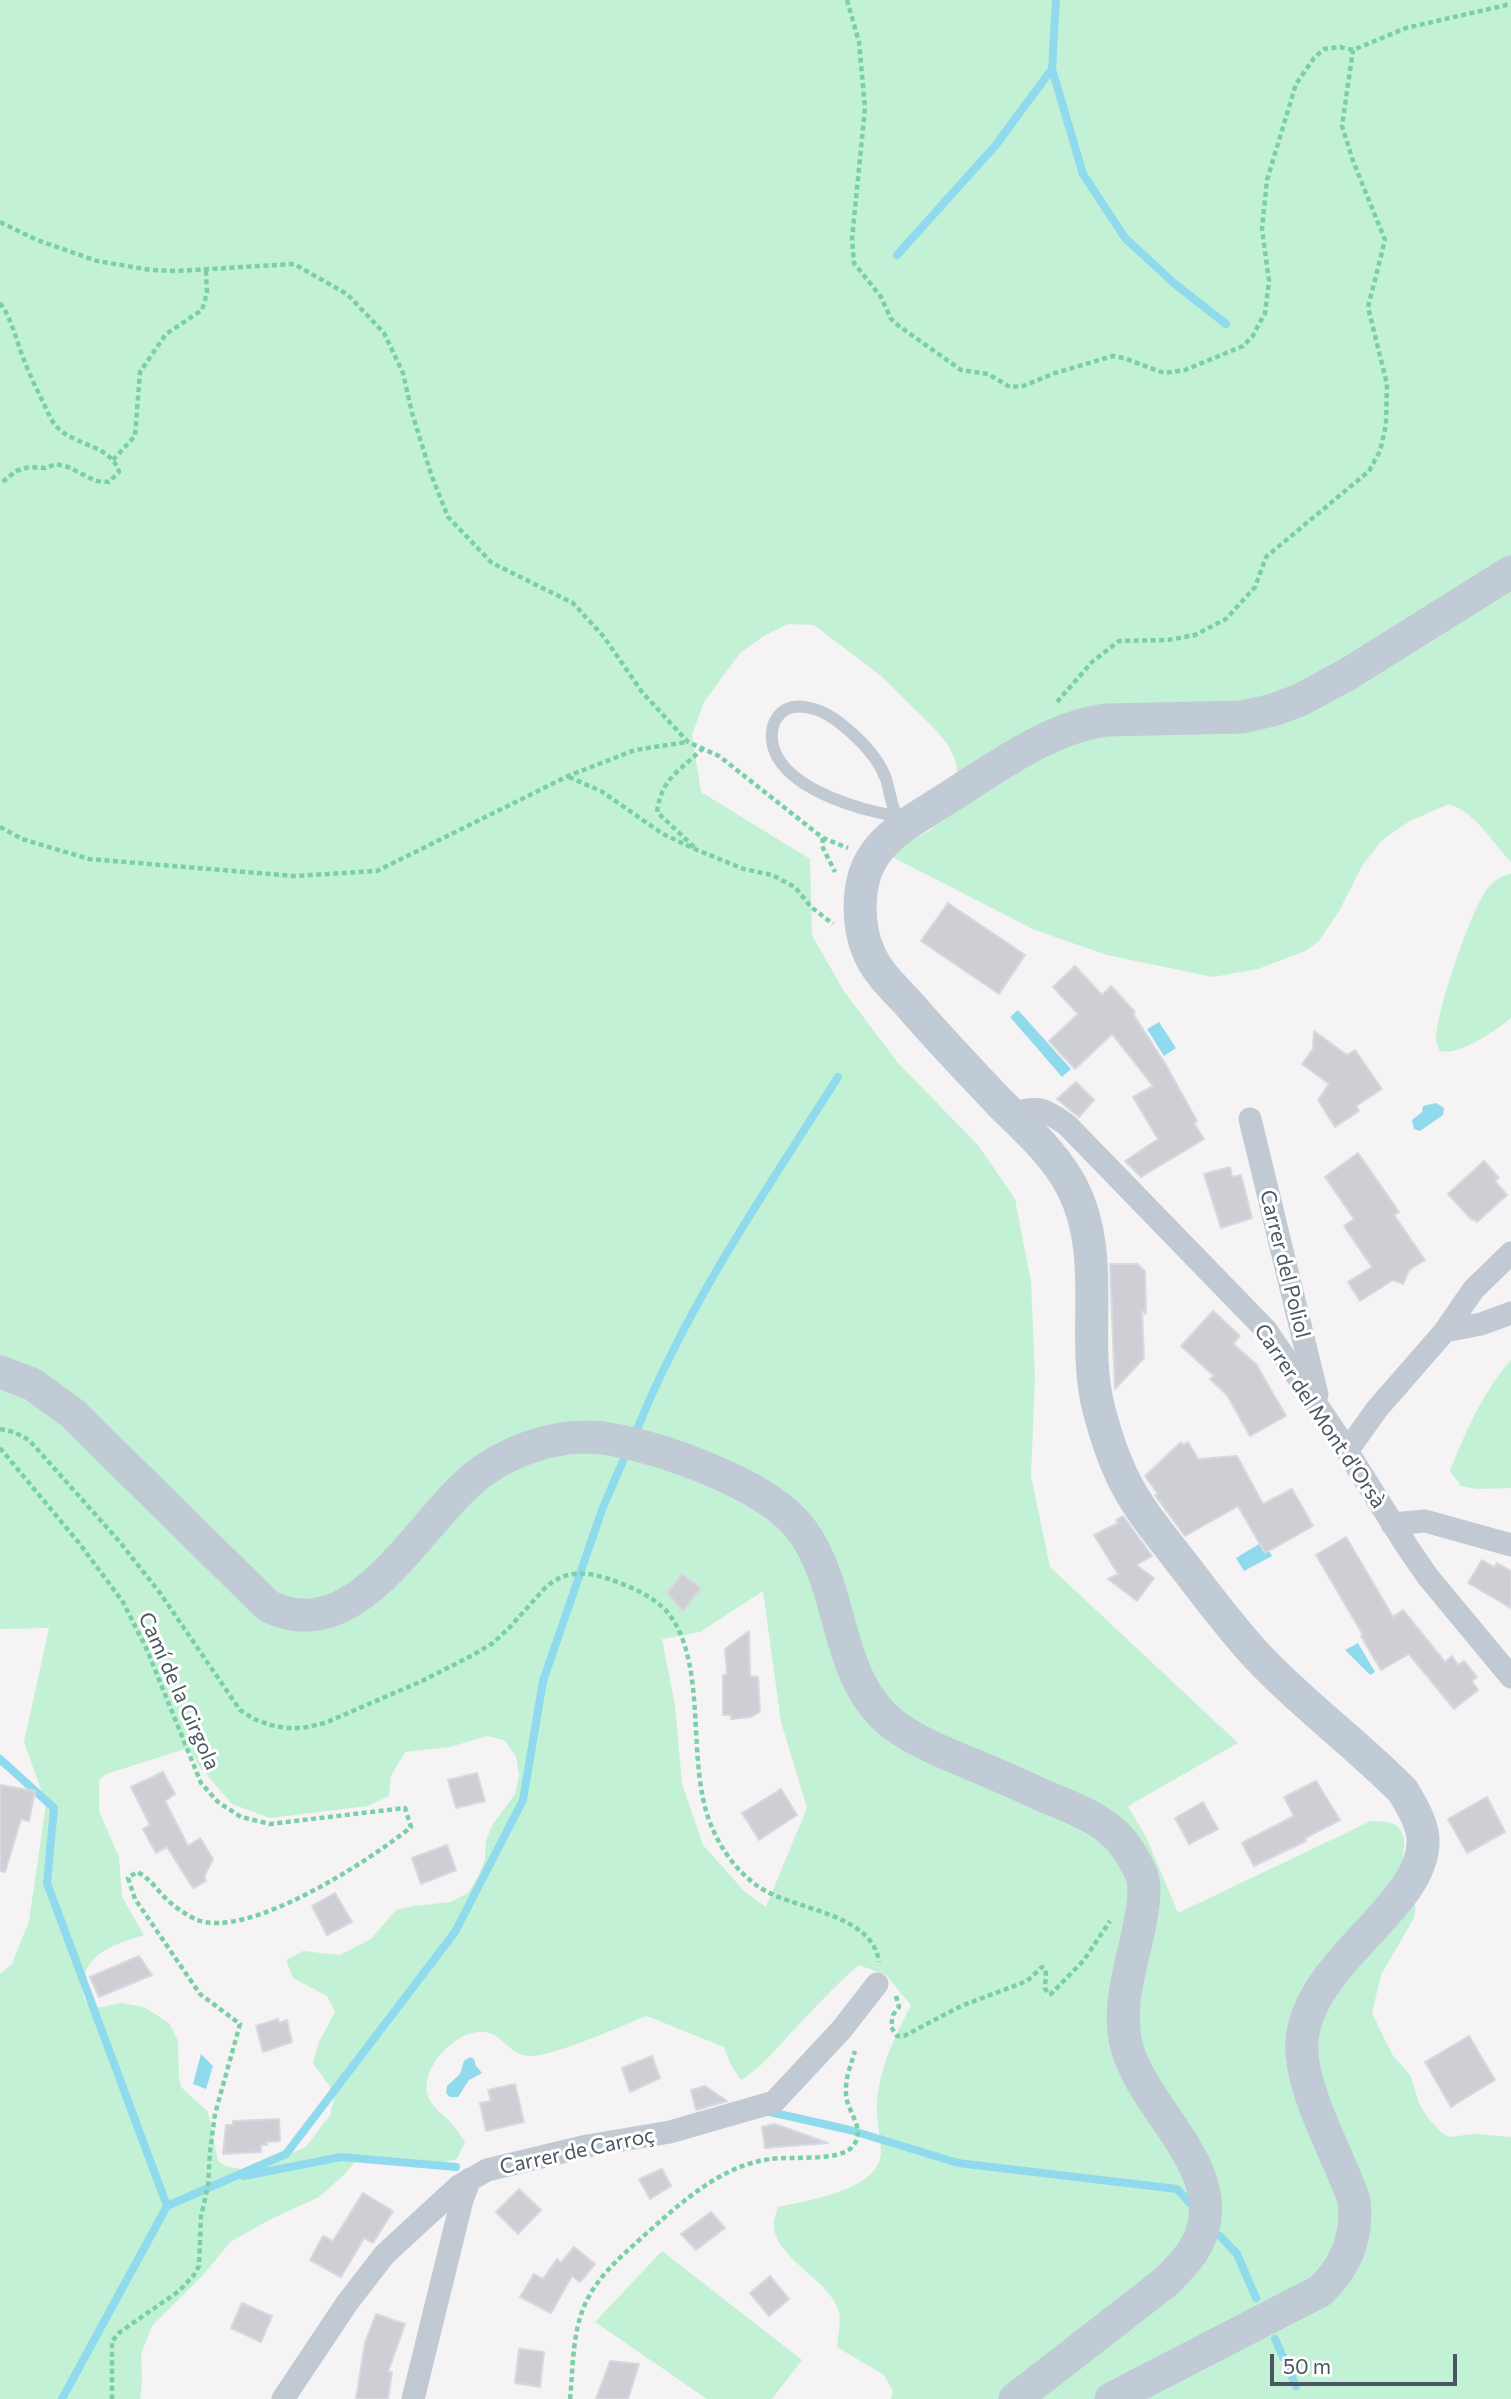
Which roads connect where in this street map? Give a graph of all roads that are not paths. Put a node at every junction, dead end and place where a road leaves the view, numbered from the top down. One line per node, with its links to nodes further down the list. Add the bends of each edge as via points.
1 (1511, 572): 2 (main road, via 1300,700 1242,717 1133,718 1066,728)
2 (900, 820): 2 (lane, via 839,802 790,772 774,747 773,721 793,707 807,707 842,724 875,757); 3 (main road, via 872,858 864,879 860,910 869,954 941,1041)
3 (1011, 1114): 9 (street, Carrer del Mont d'Orsà, via 1043,1109 1086,1142 1266,1330); 19 (main road, via 1048,1153 1083,1212 1090,1240 1098,1404 1123,1479 1142,1511 1259,1658 1403,1791 1423,1839 1419,1865 1405,1890 1320,1987 1302,2036 1301,2058 1308,2086 1354,2200 1356,2220 1345,2260 1320,2291)
4 (1250, 1119): 9 (street, Carrer del Poliol)
5 (1511, 1253): 7 (street, via 1473,1290)
6 (1511, 1313): 7 (street)
7 (1444, 1331): 10 (street)
8 (0, 1371): 18 (main road, via 32,1384 72,1413 268,1606 296,1616 322,1614 353,1600 385,1573 479,1474 534,1445 582,1437 616,1440 708,1469 746,1486 794,1521 830,1588 839,1630 858,1679 890,1722 933,1748 1087,1814 1113,1832 1142,1875 1145,1891 1122,2015 1125,2037 1137,2076 1195,2164 1206,2205 1204,2228 1188,2260 1167,2281)
9 (1321, 1410): 10 (street, Carrer del Mont d'Orsà)
10 (1347, 1451): 11 (street, Carrer del Mont d'Orsà)
11 (1392, 1524): 12 (street, via 1425,1521); 13 (street, Carrer del Mont d'Orsà, via 1428,1577)
12 (1511, 1545)
13 (1511, 1677)
14 (877, 1984): 15 (street, Carrer de Carroç, via 774,2102 658,2134 487,2170)
15 (470, 2179): 16 (street, Carrer de Carroç, via 386,2254); 17 (street)
16 (283, 2399)
17 (413, 2399)
18 (1015, 2399)
19 (1111, 2399)

